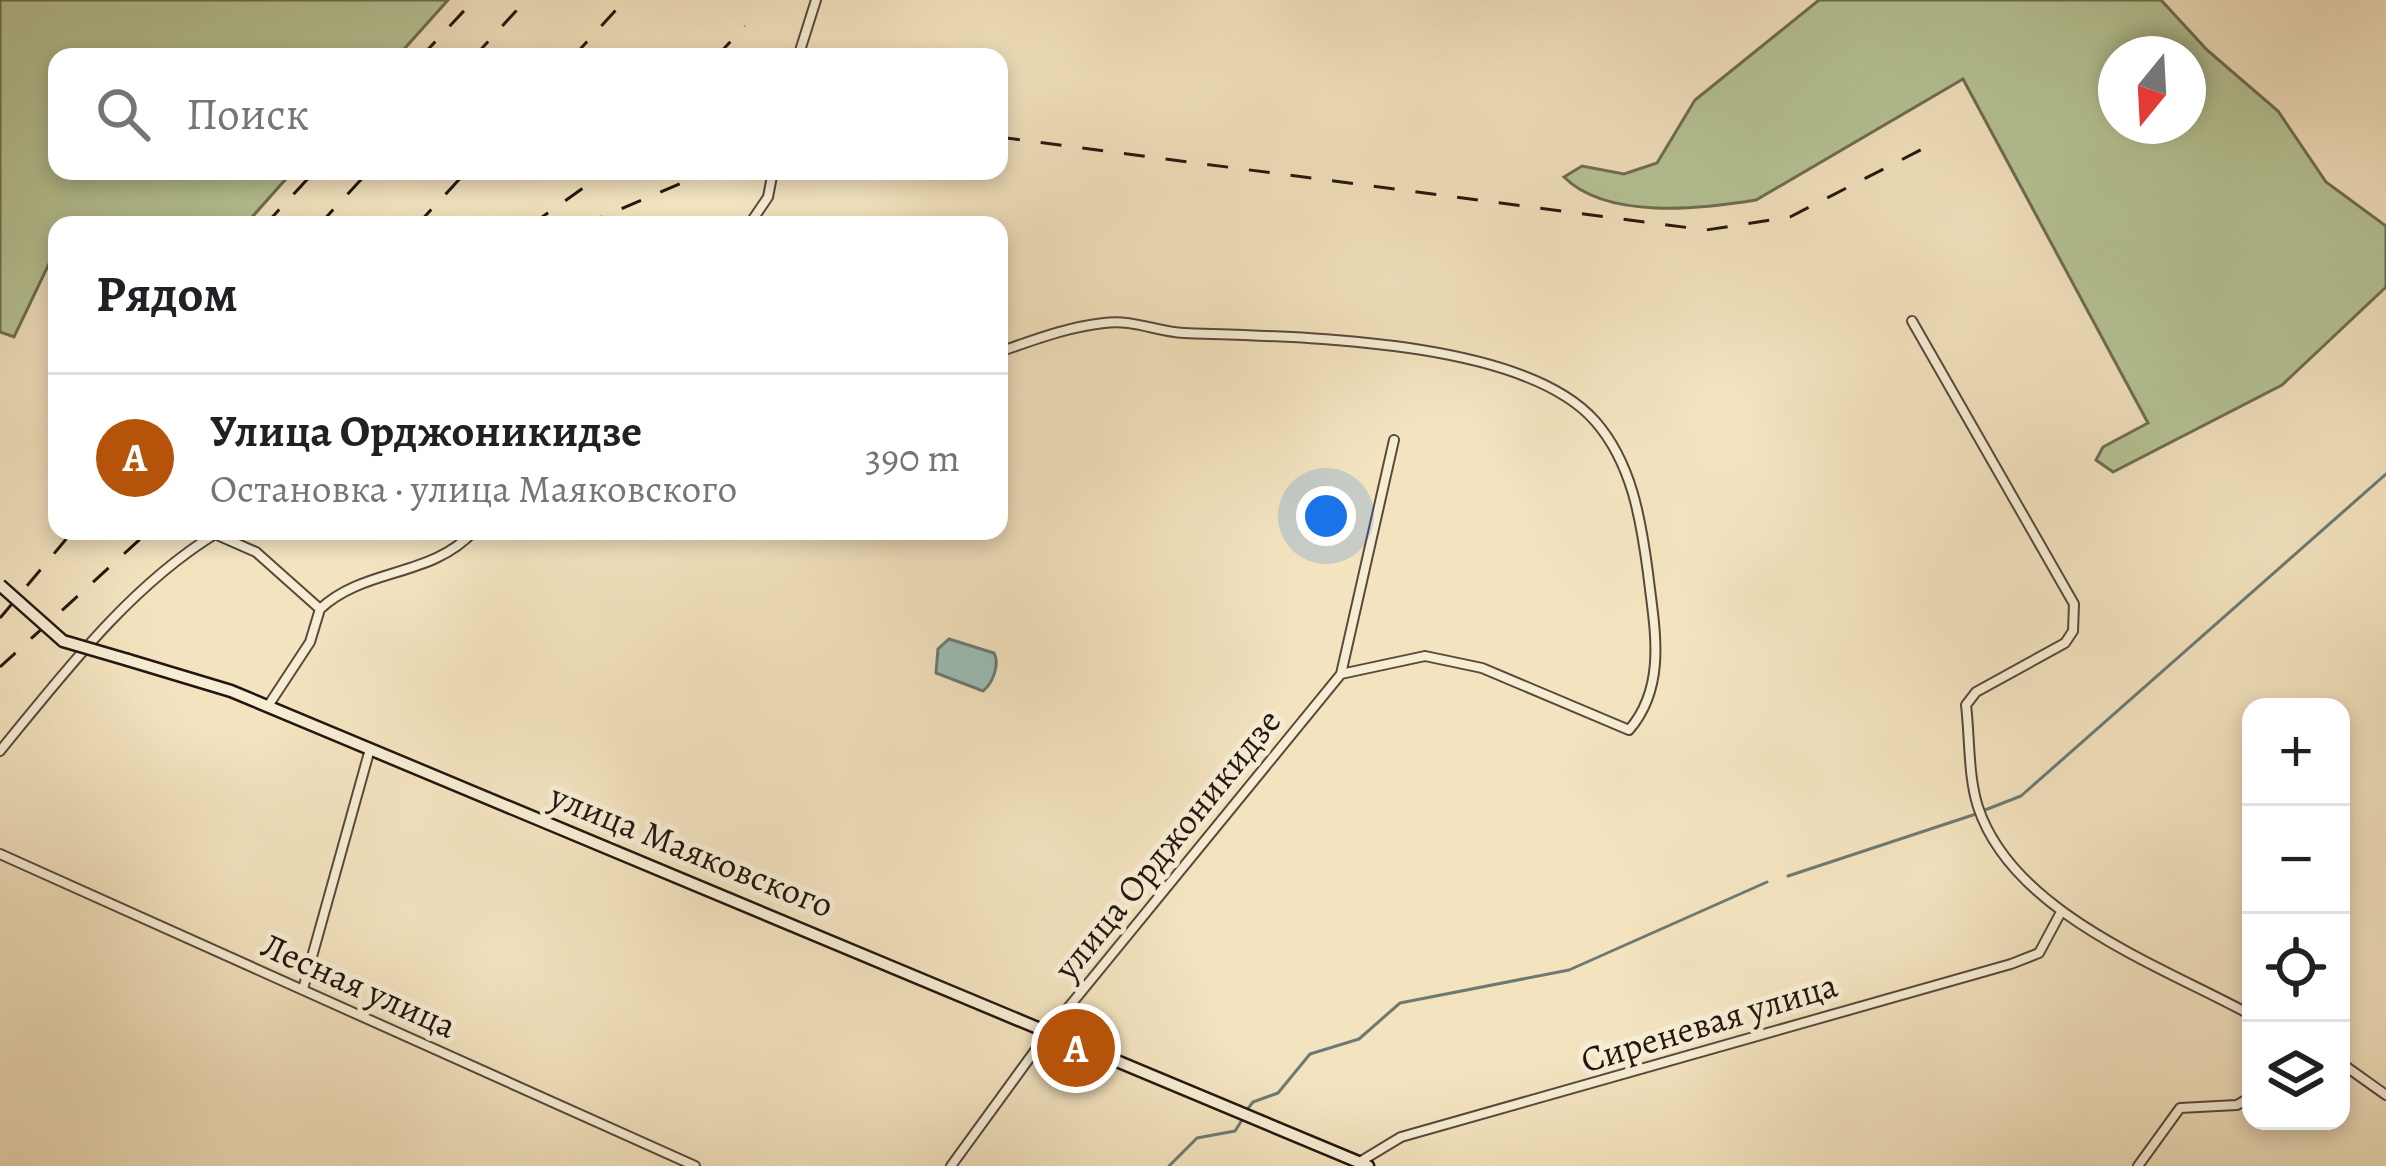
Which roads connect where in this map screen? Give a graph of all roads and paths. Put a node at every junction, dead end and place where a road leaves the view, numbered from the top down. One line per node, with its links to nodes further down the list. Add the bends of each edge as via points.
1 (816, 0): 2 (street)
2 (801, 48)
3 (771, 180): 4 (street)
4 (755, 216)
5 (1912, 321): 18 (street, via 2074,604 2065,643 1966,705 1985,826 2008,865)
6 (1008, 349): 13 (street, via 1108,322 1335,340 1472,359 1544,385 1594,419 1631,484 1657,659 1629,730 1482,668 1425,656)
7 (1394, 440): 13 (street)
8 (205, 540): 16 (street, via 104,629)
9 (229, 540): 12 (street, via 256,552)
10 (463, 540): 12 (street, via 437,561 337,592)
11 (0, 585): 14 (street, улица Маяковского, bridge, via 63,641)
12 (320, 608): 14 (street, via 310,642)
13 (1341, 674): 21 (street, улица Орджоникидзе)
14 (268, 706): 15 (street, улица Маяковского)
15 (370, 749): 19 (street); 21 (street, улица Маяковского)
16 (0, 751)
17 (0, 854): 19 (street, Лесная улица)
18 (2061, 912): 20 (street); 25 (street, Сиреневая улица, via 2039,952 2011,964 1401,1137)
19 (303, 989): 26 (street, Лесная улица)
20 (2242, 1010)
21 (1049, 1030): 25 (street, улица Маяковского); 27 (street, улица Орджоникидзе)
22 (2350, 1070): 23 (street)
23 (2386, 1095)
24 (2242, 1102): 28 (street, via 2180,1108)
25 (1361, 1165)
26 (694, 1166)
27 (951, 1166)
28 (2138, 1166)

